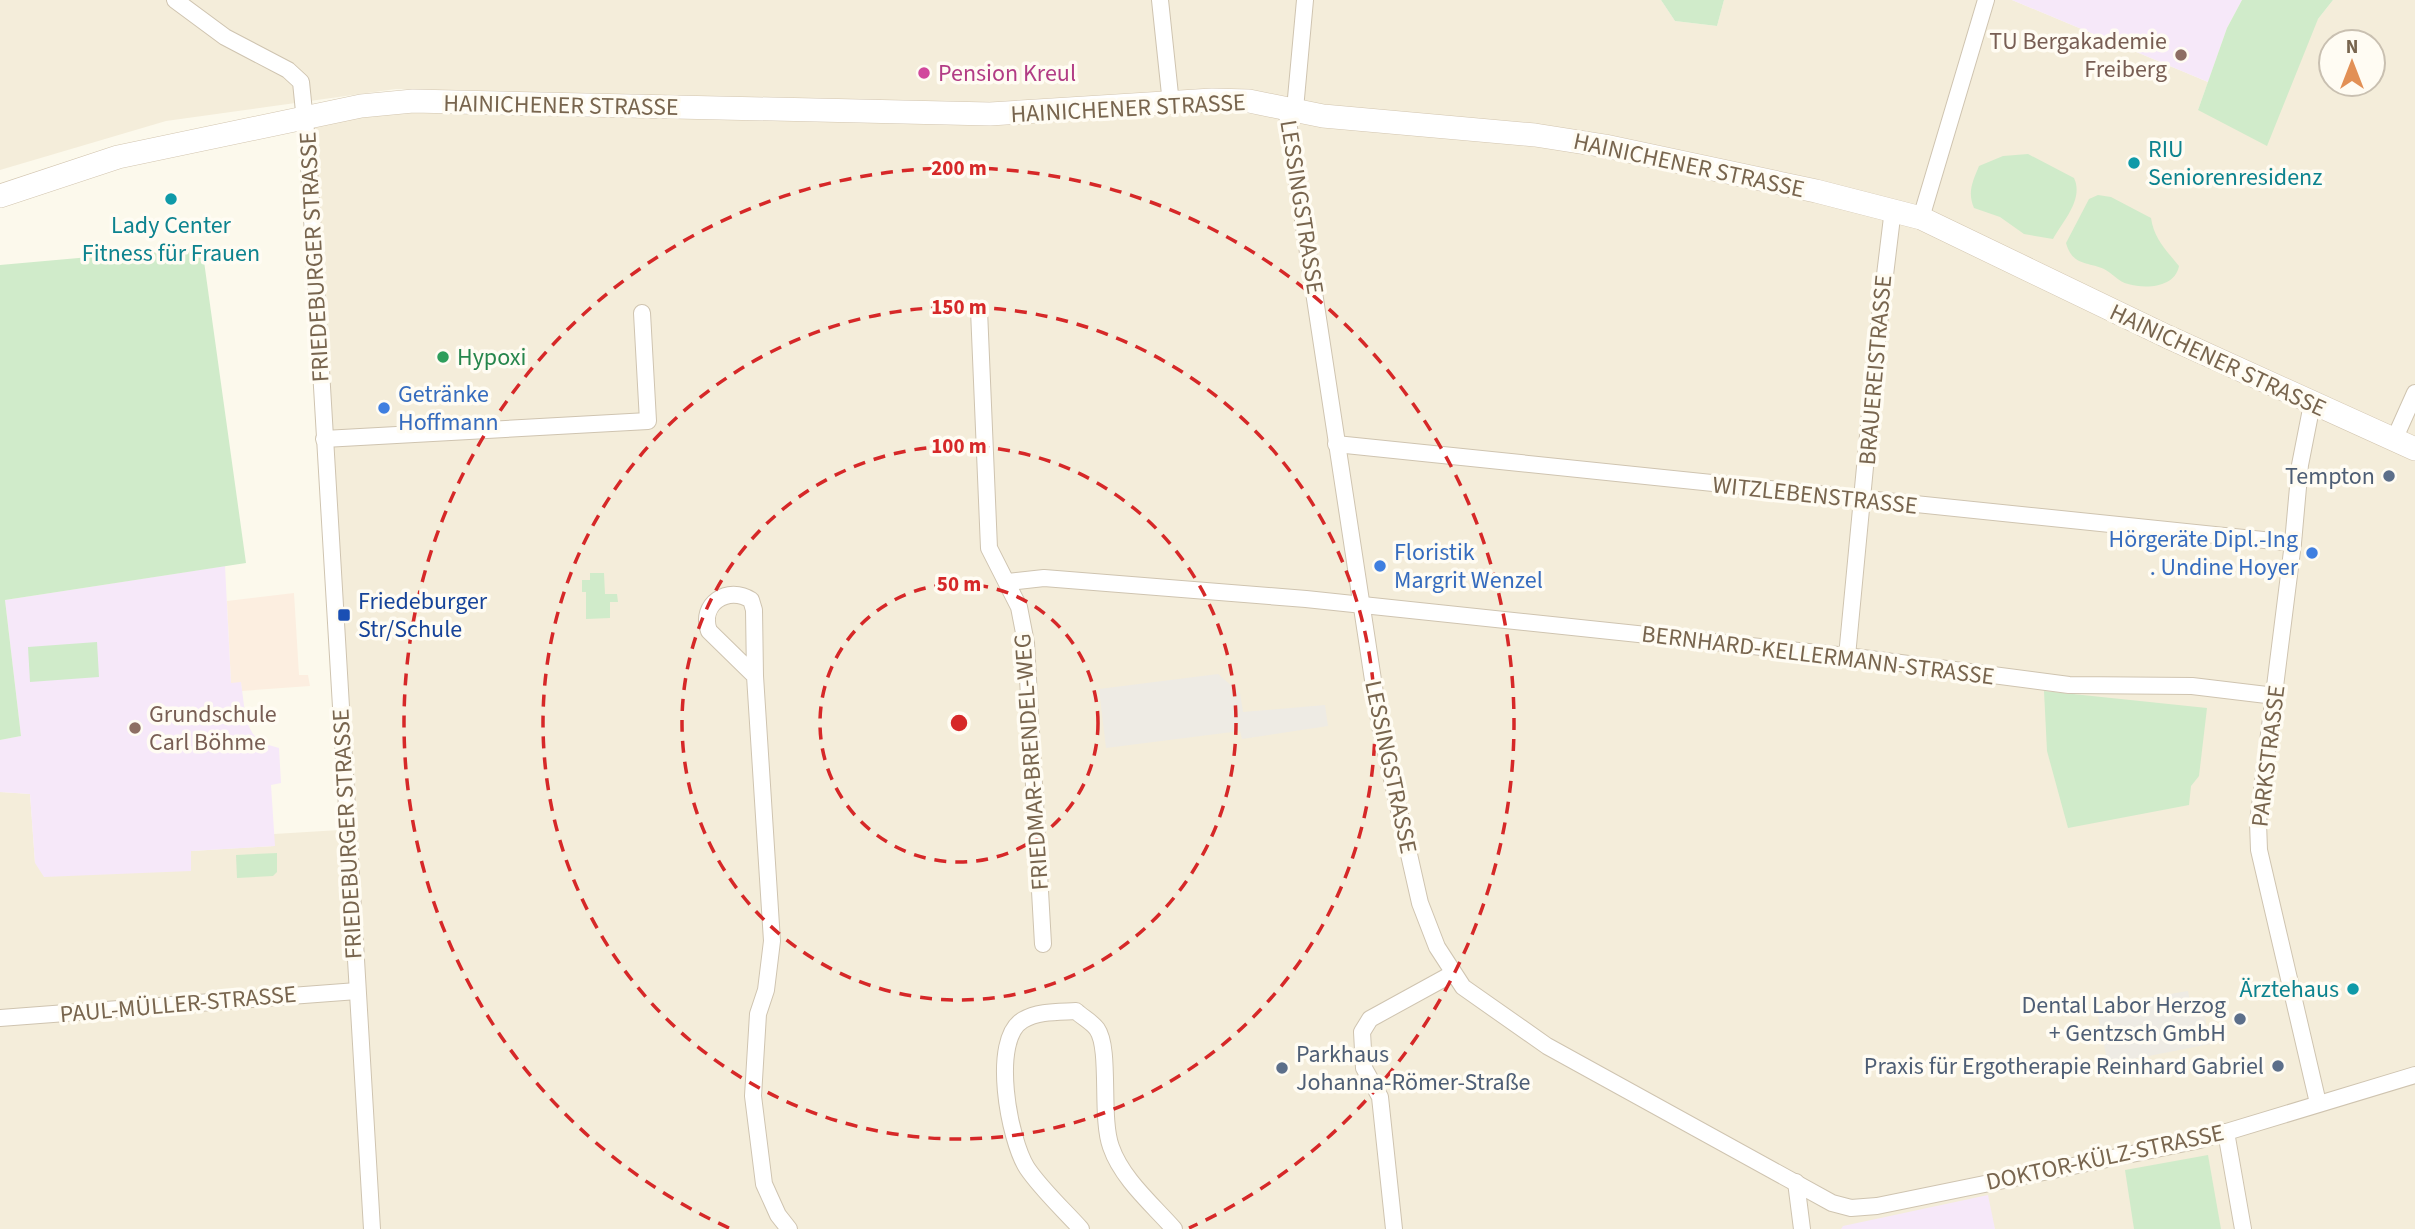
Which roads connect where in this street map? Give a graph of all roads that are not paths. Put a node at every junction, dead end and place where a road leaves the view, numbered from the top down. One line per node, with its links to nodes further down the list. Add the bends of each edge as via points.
1 (175, 0): 7 (street, FRIEDEBURGER STRASSE, via 225,37 297,76)
2 (1160, 0): 5 (street)
3 (1305, 0): 6 (street, LESSINGSTRASSE)
4 (1986, 0): 10 (street)
5 (1171, 104): 6 (main road, HAINICHENER STRASSE, via 1249,101); 7 (main road, HAINICHENER STRASSE, via 962,114 413,101)
6 (1291, 108): 9 (main road, HAINICHENER STRASSE, via 1605,146); 16 (street, LESSINGSTRASSE)
7 (306, 117): 8 (main road, HAINICHENER STRASSE, via 118,157); 15 (street, FRIEDEBURGER STRASSE)
8 (0, 196)
9 (1893, 209): 10 (main road, HAINICHENER STRASSE); 18 (street, BRAUEREISTRASSE)
10 (1921, 218): 14 (main road, HAINICHENER STRASSE)
11 (979, 310): 20 (street, FRIEDMAR-BRENDEL-WEG, via 989,548)
12 (642, 313): 15 (street, via 648,421)
13 (2415, 393): 17 (street)
14 (2312, 404): 17 (main road, HAINICHENER STRASSE); 19 (street, PARKSTRASSE, via 2300,465)
15 (324, 439): 27 (street, FRIEDEBURGER STRASSE)
16 (1336, 444): 18 (street, WITZLEBENSTRASSE); 21 (street, LESSINGSTRASSE)
17 (2405, 445)
18 (1864, 499): 19 (street, WITZLEBENSTRASSE); 22 (street, BRAUEREISTRASSE)
19 (2293, 543): 24 (street, PARKSTRASSE)
20 (1008, 582): 21 (street, via 1044,578); 25 (street, FRIEDMAR-BRENDEL-WEG, via 1026,643)
21 (1361, 605): 22 (street, BERNHARD-KELLERMANN-STRASSE); 26 (street, LESSINGSTRASSE, via 1380,726 1420,903)
22 (1847, 656): 24 (street, BERNHARD-KELLERMANN-STRASSE, via 2069,685 2192,686)
23 (755, 676): 23 (street, via 751,600 730,593 713,603 705,622); 34 (street, via 772,941 758,1014 753,1096 764,1184)
24 (2275, 696): 30 (street, PARKSTRASSE, via 2259,804 2259,850)
25 (1043, 944)
26 (1452, 974): 32 (street, LESSINGSTRASSE, via 1547,1046); 37 (street, via 1370,1019 1362,1032 1364,1068 1380,1097)
27 (357, 991): 28 (street, PAUL-MÜLLER-STRASSE); 33 (street, FRIEDEBURGER STRASSE)
28 (0, 1018)
29 (2415, 1075): 30 (street, DOKTOR-KÜLZ-STRASSE)
30 (2318, 1103): 31 (street, DOKTOR-KÜLZ-STRASSE)
31 (2226, 1132): 32 (street, DOKTOR-KÜLZ-STRASSE, via 1877,1206 1851,1208 1832,1203); 39 (street)
32 (1796, 1182): 38 (street)
33 (372, 1229)
34 (789, 1229)
35 (1081, 1229): 36 (street, via 1027,1168 1013,1138 1006,1041 1021,1020 1044,1013 1076,1011 1098,1030 1104,1119 1111,1149 1125,1174)
36 (1174, 1229)
37 (1394, 1229)
38 (1802, 1229)
39 (2243, 1229)

